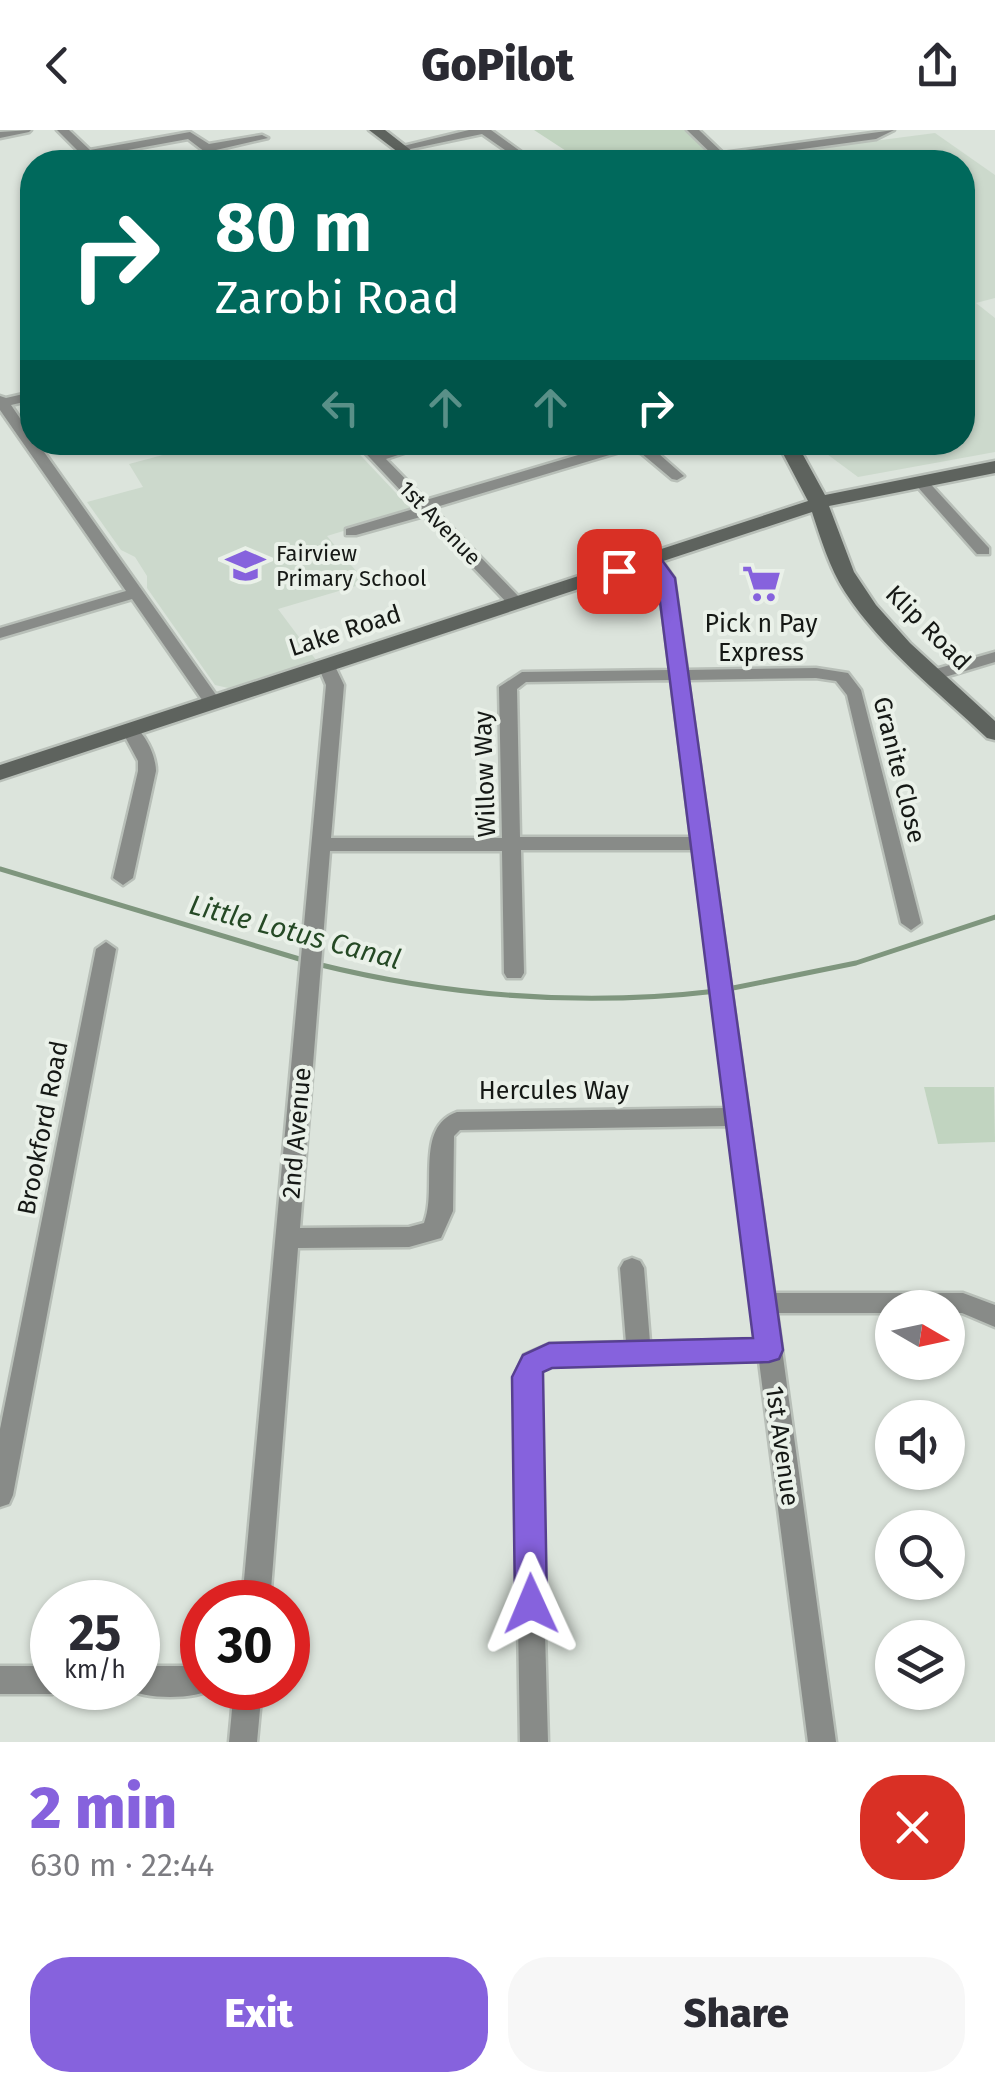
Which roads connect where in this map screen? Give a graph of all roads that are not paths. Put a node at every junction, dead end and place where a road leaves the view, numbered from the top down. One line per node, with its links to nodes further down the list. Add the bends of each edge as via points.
1 (25, 130): 8 (street)
2 (63, 130): 13 (street)
3 (376, 130): 12 (street)
4 (484, 130): 12 (street); 17 (street)
5 (693, 130): 18 (street)
6 (792, 130): 10 (street)
7 (888, 130): 10 (street)
8 (0, 135)
9 (262, 138): 11 (street)
10 (807, 144): 19 (street)
11 (208, 148): 14 (street, via 184,135); 15 (street)
12 (401, 148): 16 (street)
13 (83, 150)
14 (123, 150)
15 (210, 150)
16 (404, 150)
17 (512, 150)
18 (714, 150)
19 (776, 150)
20 (1, 402): 21 (street)
21 (20, 429)
22 (38, 455): 36 (street)
23 (383, 455): 27 (street)
24 (595, 455): 32 (street)
25 (653, 455): 29 (street)
26 (796, 455): 31 (street, Klip Road)
27 (376, 457): 32 (street, 1st Avenue)
28 (995, 467): 30 (street, Lake Road)
29 (677, 476)
30 (920, 481): 31 (street, Lake Road); 34 (street)
31 (821, 503): 35 (street, Lake Road); 42 (street, Klip Road, via 852,588)
32 (425, 508): 33 (street); 37 (street, 1st Avenue)
33 (351, 532)
34 (983, 551)
35 (653, 560): 37 (street, Lake Road); 41 (street, 1st Avenue, via 666,578)
36 (136, 593): 38 (street); 43 (street)
37 (518, 604): 40 (street, Lake Road)
38 (0, 632)
39 (995, 657): 42 (street)
40 (326, 666): 43 (street, Lake Road); 49 (street, 2nd Avenue, via 335,685)
41 (678, 674): 47 (street, 1st Avenue); 48 (street, Willow Way, via 535,675 508,687); 51 (street, Granite Close, via 816,672 851,684)
42 (936, 675): 45 (street, Klip Road)
43 (214, 703): 44 (street, Lake Road)
44 (131, 731): 46 (street, Lake Road); 50 (street, via 147,761)
45 (995, 734)
46 (0, 774)
47 (702, 842): 48 (street); 54 (street, 1st Avenue)
48 (512, 843): 49 (street); 53 (street, Willow Way)
49 (321, 845): 55 (street, 2nd Avenue)
50 (123, 878)
51 (911, 922)
52 (106, 949): 61 (street, Brookford Road)
53 (514, 973)
54 (737, 1118): 55 (street, Hercules Way, via 457,1121 444,1136 441,1211 433,1231); 57 (street, 1st Avenue)
55 (287, 1238): 62 (street, 2nd Avenue)
56 (632, 1268): 60 (street)
57 (762, 1303): 58 (street, via 964,1302); 59 (street, 1st Avenue)
58 (995, 1316)
59 (769, 1350): 60 (street); 68 (street, 1st Avenue)
60 (639, 1353): 67 (street, via 549,1355 526,1377)
61 (0, 1495)
62 (258, 1580)
63 (0, 1680): 64 (street)
64 (30, 1680)
65 (246, 1710): 66 (street)
66 (244, 1742)
67 (534, 1742)
68 (822, 1742)

